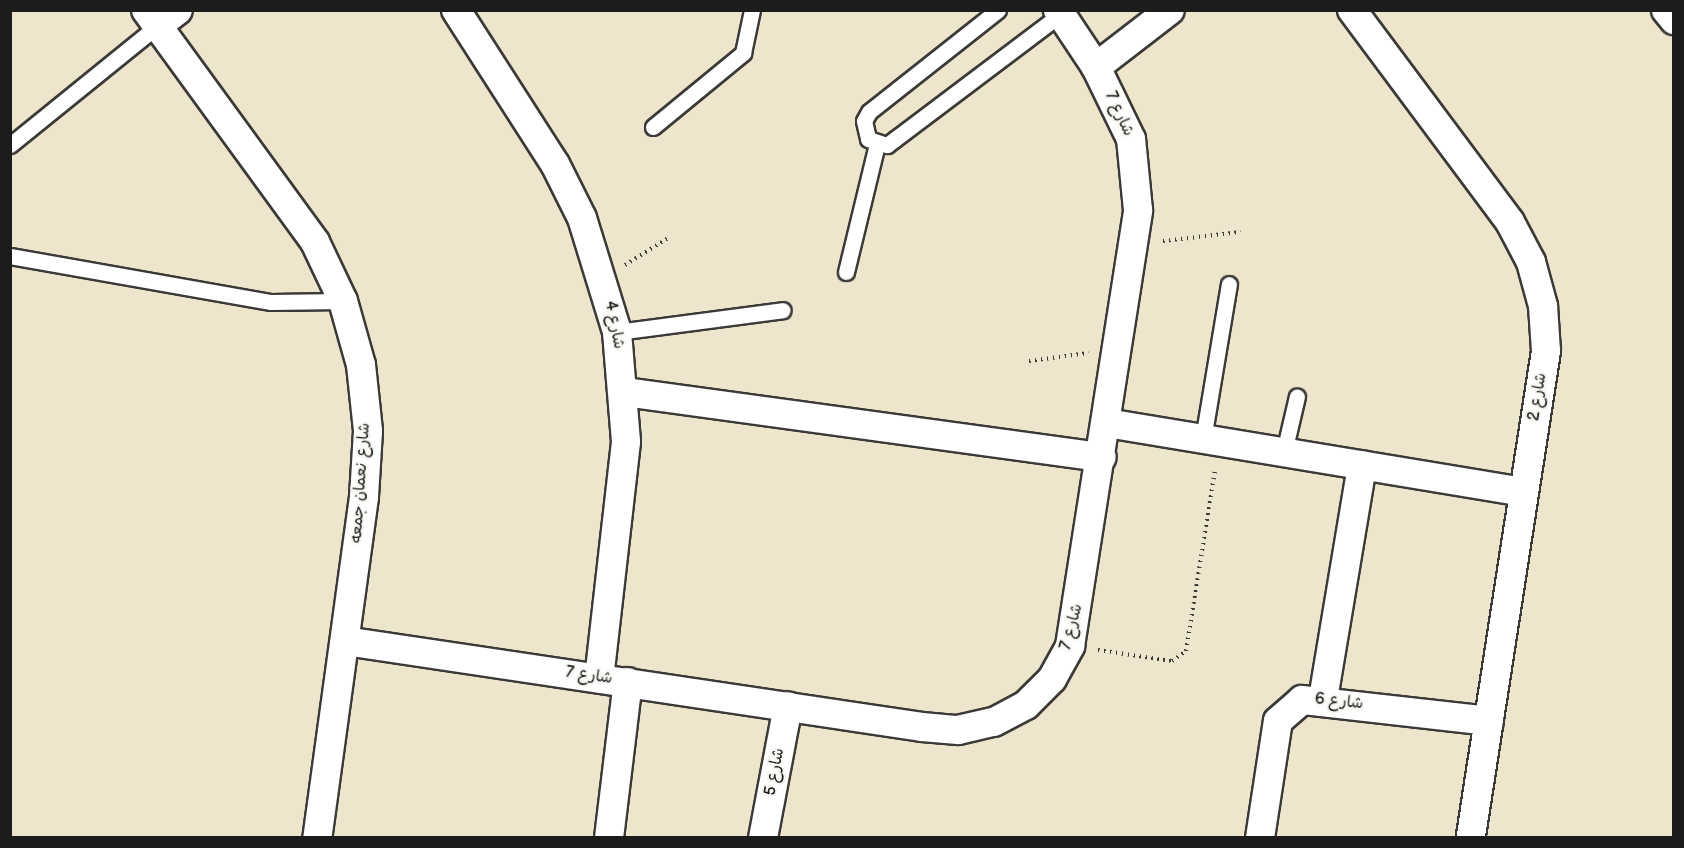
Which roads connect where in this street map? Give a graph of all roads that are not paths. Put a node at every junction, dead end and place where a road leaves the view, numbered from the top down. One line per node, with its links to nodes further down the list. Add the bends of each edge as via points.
1 (456, 10): 19 (street, شارع 4, via 555,165 604,278)
2 (752, 10): 11 (lane, via 743,53)
3 (998, 10): 12 (lane, via 869,112 863,131)
4 (1170, 10): 10 (street)
5 (1352, 10): 27 (street, شارع 2, via 1510,222 1531,262 1543,306 1546,351)
6 (1666, 10): 9 (street)
7 (1059, 12): 10 (street, شارع 7); 12 (lane, via 895,139)
8 (160, 16): 13 (lane); 17 (street, شارع نعمان جمعه, via 315,242)
9 (1674, 20)
10 (1096, 67): 22 (street, شارع 7, via 1131,139 1138,179 1134,244)
11 (652, 127)
12 (877, 144): 15 (lane)
13 (10, 145)
14 (10, 256): 17 (lane, via 261,300)
15 (846, 272)
16 (1229, 284): 23 (lane)
17 (343, 301): 28 (street, شارع نعمان جمعه, via 361,365 368,431)
18 (783, 310): 19 (lane)
19 (617, 332): 20 (street, شارع 4)
20 (625, 392): 25 (street); 29 (street, شارع 4, via 622,492)
21 (1297, 396): 24 (lane)
22 (1107, 423): 23 (street); 25 (street, شارع 7)
23 (1211, 440): 24 (street)
24 (1284, 452): 26 (street)
25 (1102, 456): 32 (street, شارع 7, via 1070,646 1053,679 1026,705 976,726 922,727)
26 (1362, 465): 27 (street); 31 (street)
27 (1523, 492): 33 (street, شارع 2)
28 (345, 641): 29 (street, شارع 7); 35 (street, شارع نعمان جمعه)
29 (599, 678): 30 (street, شارع 7)
30 (628, 681): 32 (street, شارع 7); 34 (street)
31 (1323, 699): 33 (street, شارع 6); 37 (street, شارع 6, via 1302,699 1278,721)
32 (788, 706): 36 (street, شارع 5)
33 (1489, 721): 38 (street, شارع 2)
34 (614, 836)
35 (317, 837)
36 (763, 837)
37 (1260, 837)
38 (1471, 837)

